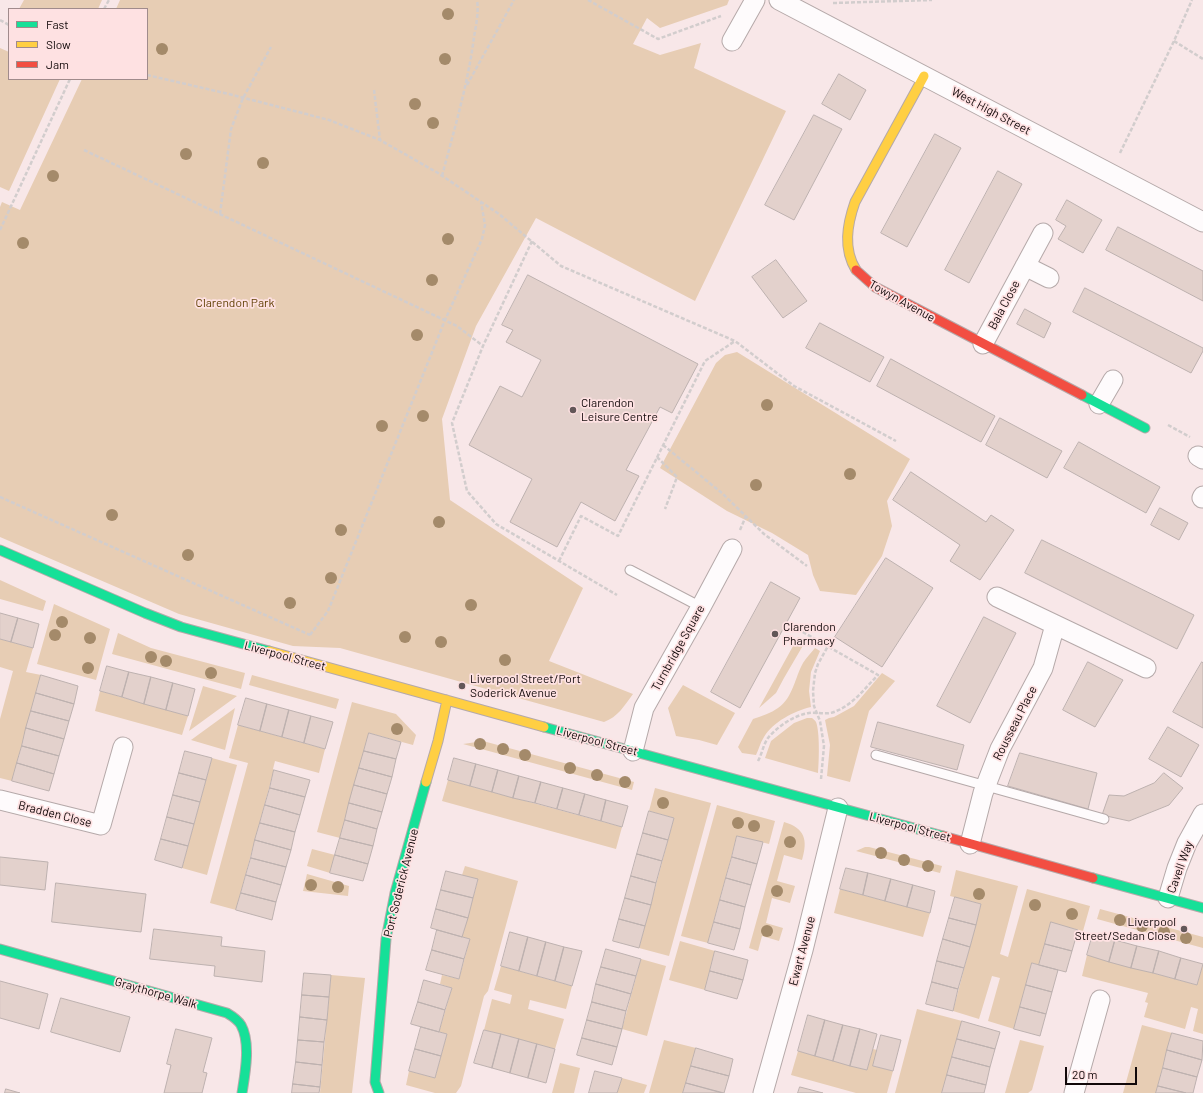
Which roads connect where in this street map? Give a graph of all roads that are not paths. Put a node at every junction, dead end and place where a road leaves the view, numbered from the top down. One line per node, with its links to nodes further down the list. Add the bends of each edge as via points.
1 (779, 0): 4 (street, West High Street)
2 (754, 2): 3 (street)
3 (732, 41)
4 (924, 76): 5 (street, West High Street); 9 (street, Towyn Avenue, via 855,202 847,230 850,258 855,269 875,287)
5 (1203, 222)
6 (1043, 232): 7 (street, Bala Close)
7 (1025, 266): 8 (street, Bala Close); 9 (street, Bala Close)
8 (1049, 278)
9 (983, 344): 11 (street, Towyn Avenue)
10 (1113, 380): 11 (street)
11 (1099, 404): 12 (street, Towyn Avenue)
12 (1145, 428)
13 (732, 549): 17 (street, Turnbridge Square)
14 (0, 550): 20 (street, Liverpool Street, via 181,627)
15 (630, 570): 17 (lane)
16 (997, 597): 18 (street)
17 (701, 607): 22 (street, Turnbridge Square, via 644,708)
18 (1055, 625): 19 (street); 24 (street, Rousseau Place, via 1043,668 1000,749)
19 (1146, 668)
20 (447, 700): 22 (street, Liverpool Street); 35 (street, Port Soderick Avenue, via 386,939 375,1082)
21 (123, 747): 25 (street, Bradden Close, via 101,826)
22 (633, 751): 26 (street, Liverpool Street)
23 (876, 755): 24 (lane)
24 (986, 786): 28 (lane); 29 (street, Rousseau Place)
25 (0, 800)
26 (838, 808): 29 (street, Liverpool Street); 36 (street, Ewart Avenue, via 803,950)
27 (1203, 814): 30 (street, Cavell Way, via 1187,843)
28 (1104, 819)
29 (970, 844): 30 (street, Liverpool Street)
30 (1168, 898): 31 (street, Liverpool Street)
31 (1203, 908)
32 (0, 949): 34 (street, Graythorpe Walk, via 227,1013 236,1019 245,1034)
33 (1100, 1000): 37 (street)
34 (242, 1093)
35 (379, 1093)
36 (763, 1093)
37 (1074, 1093)

